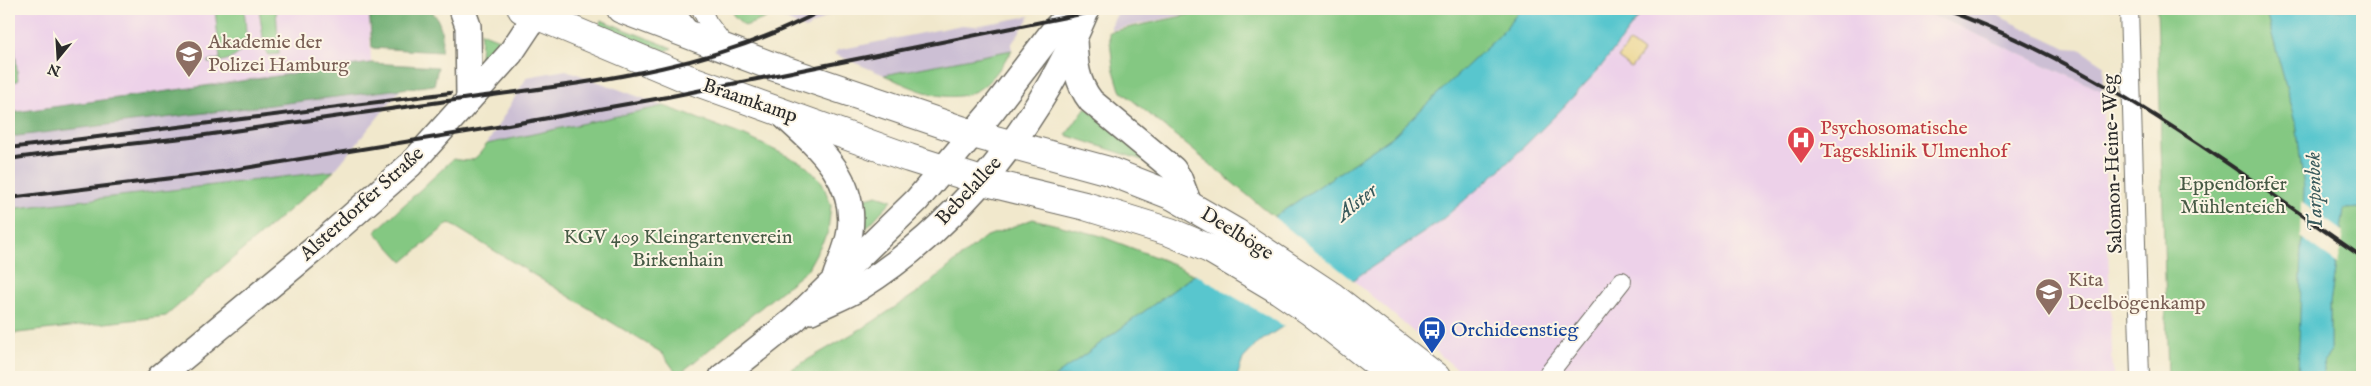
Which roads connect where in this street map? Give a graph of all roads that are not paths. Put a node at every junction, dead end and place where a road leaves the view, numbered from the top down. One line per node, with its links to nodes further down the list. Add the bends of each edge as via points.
1 (462, 9): 12 (street, via 468,26)
2 (621, 9): 9 (main road, Braamkamp)
3 (670, 9): 9 (street)
4 (701, 9): 11 (street)
5 (1074, 9): 14 (street, Bebelallee)
6 (1087, 9): 10 (street, Bebelallee)
7 (2129, 9): 27 (street, Salomon-Heine-Weg)
8 (532, 11): 12 (street, Alsterdorfer Straße, via 510,54); 13 (main road, Braamkamp, via 686,78)
9 (686, 32): 11 (main road, Braamkamp)
10 (1074, 39): 15 (street, Bebelallee); 18 (street, via 1076,68 1084,92 1173,169)
11 (728, 50): 14 (main road, Braamkamp)
12 (469, 97): 23 (street, Alsterdorfer Straße, via 411,164)
13 (777, 110): 16 (main road, Braamkamp); 19 (street, via 822,150 840,175 847,194 851,212 850,232)
14 (973, 134): 15 (main road, Braamkamp); 16 (street, Bebelallee)
15 (1010, 145): 17 (street, Bebelallee); 18 (main road, Deelböge, via 1109,171 1153,186)
16 (944, 170): 17 (main road, Braamkamp); 19 (street, Bebelallee)
17 (982, 181): 21 (street, Bebelallee, via 943,221 893,263 858,288); 22 (main road, Deelböge, via 1152,225 1210,249 1311,312)
18 (1189, 204): 25 (main road, Deelböge, via 1333,296)
19 (836, 277): 21 (street, Bebelallee)
20 (1622, 280): 26 (street)
21 (795, 319): 24 (street, Bebelallee)
22 (1385, 375)
23 (160, 377)
24 (722, 377)
25 (1436, 377)
26 (1546, 377)
27 (2140, 377)

